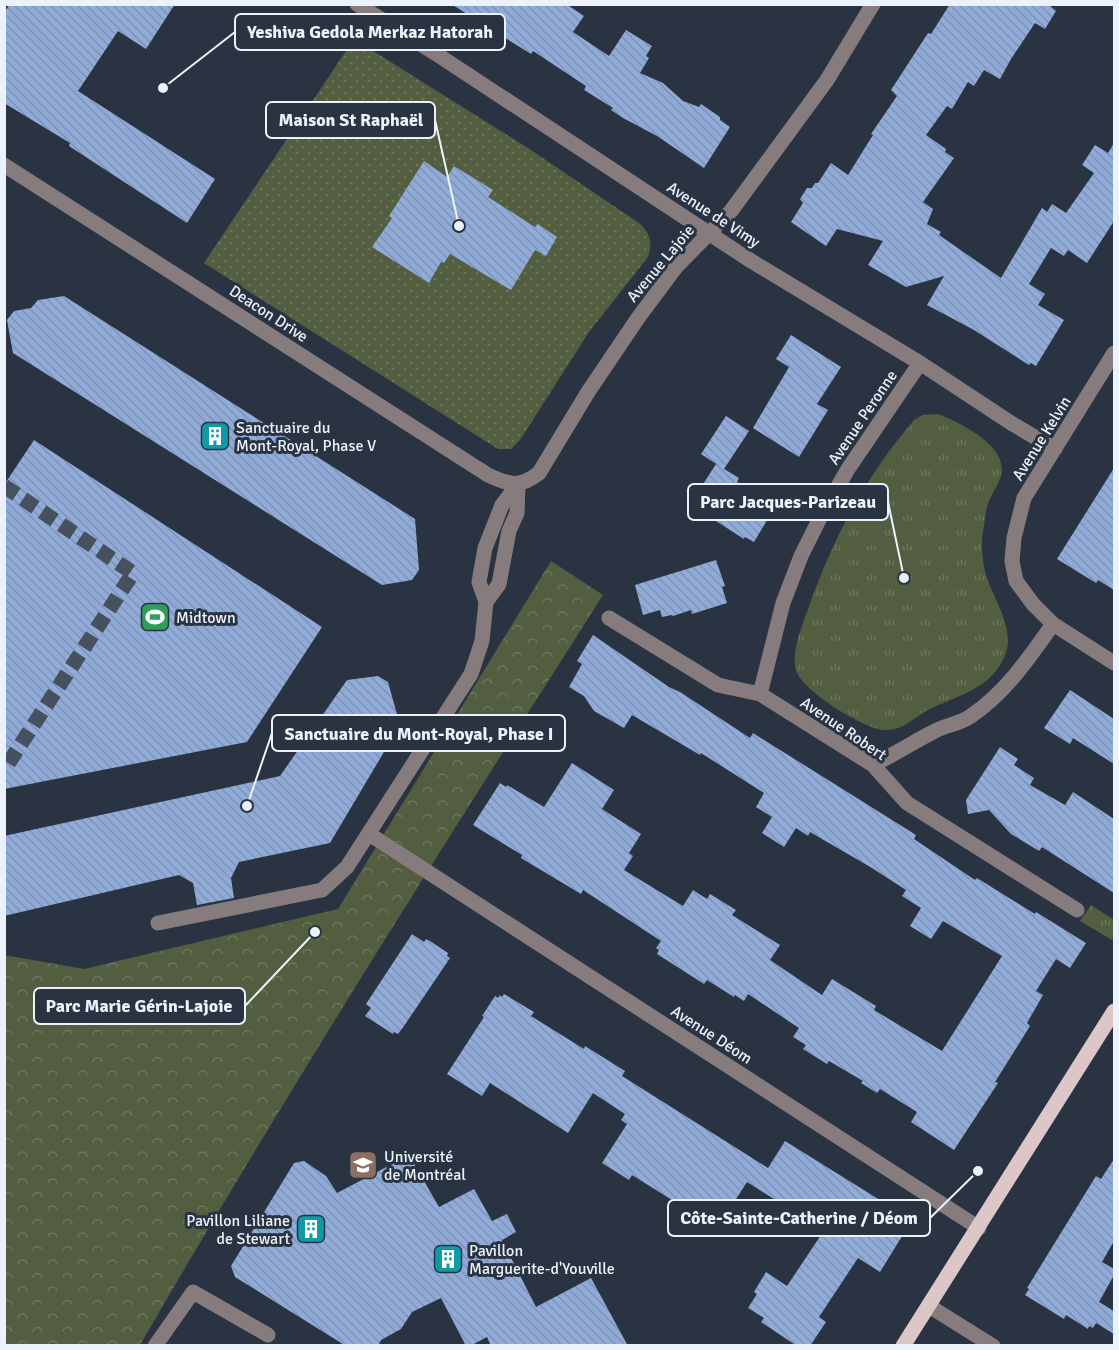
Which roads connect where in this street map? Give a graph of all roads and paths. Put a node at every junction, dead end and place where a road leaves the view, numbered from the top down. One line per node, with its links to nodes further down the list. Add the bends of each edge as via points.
1 (357, 4): 4 (street, Avenue de Vimy)
2 (873, 4): 4 (street, Avenue Lajoie, via 827,80 731,211)
3 (4, 165): 8 (street, Deacon Drive, via 488,475 504,483)
4 (709, 232): 6 (street, Avenue de Vimy); 8 (street, Avenue Lajoie, via 676,267 638,318 539,473)
5 (1114, 353): 7 (street, Avenue Kelvin)
6 (920, 363): 7 (street, Avenue de Vimy); 12 (street, Avenue Peronne, via 848,470 801,556 783,603)
7 (1055, 449): 10 (street, Avenue Kelvin, via 1024,498 1012,561 1016,581)
8 (518, 484): 14 (street, via 517,513 509,531 498,584 486,602 482,641 471,674)
9 (609, 618): 12 (street, Avenue Robert, via 718,685)
10 (1053, 624): 11 (street); 13 (street, via 1001,692 969,717)
11 (1114, 663)
12 (760, 694): 13 (street, Avenue Robert)
13 (873, 765): 15 (street, Avenue Robert, via 907,803)
14 (369, 834): 16 (street, via 347,867 322,891); 18 (street, Avenue Déom)
15 (1077, 910)
16 (158, 923)
17 (1114, 1011): 18 (main road)
18 (979, 1228): 19 (main road)
19 (929, 1306): 22 (main road); 23 (street)
20 (268, 1335): 21 (street, via 193,1292)
21 (155, 1346)
22 (903, 1346)
23 (993, 1346)

